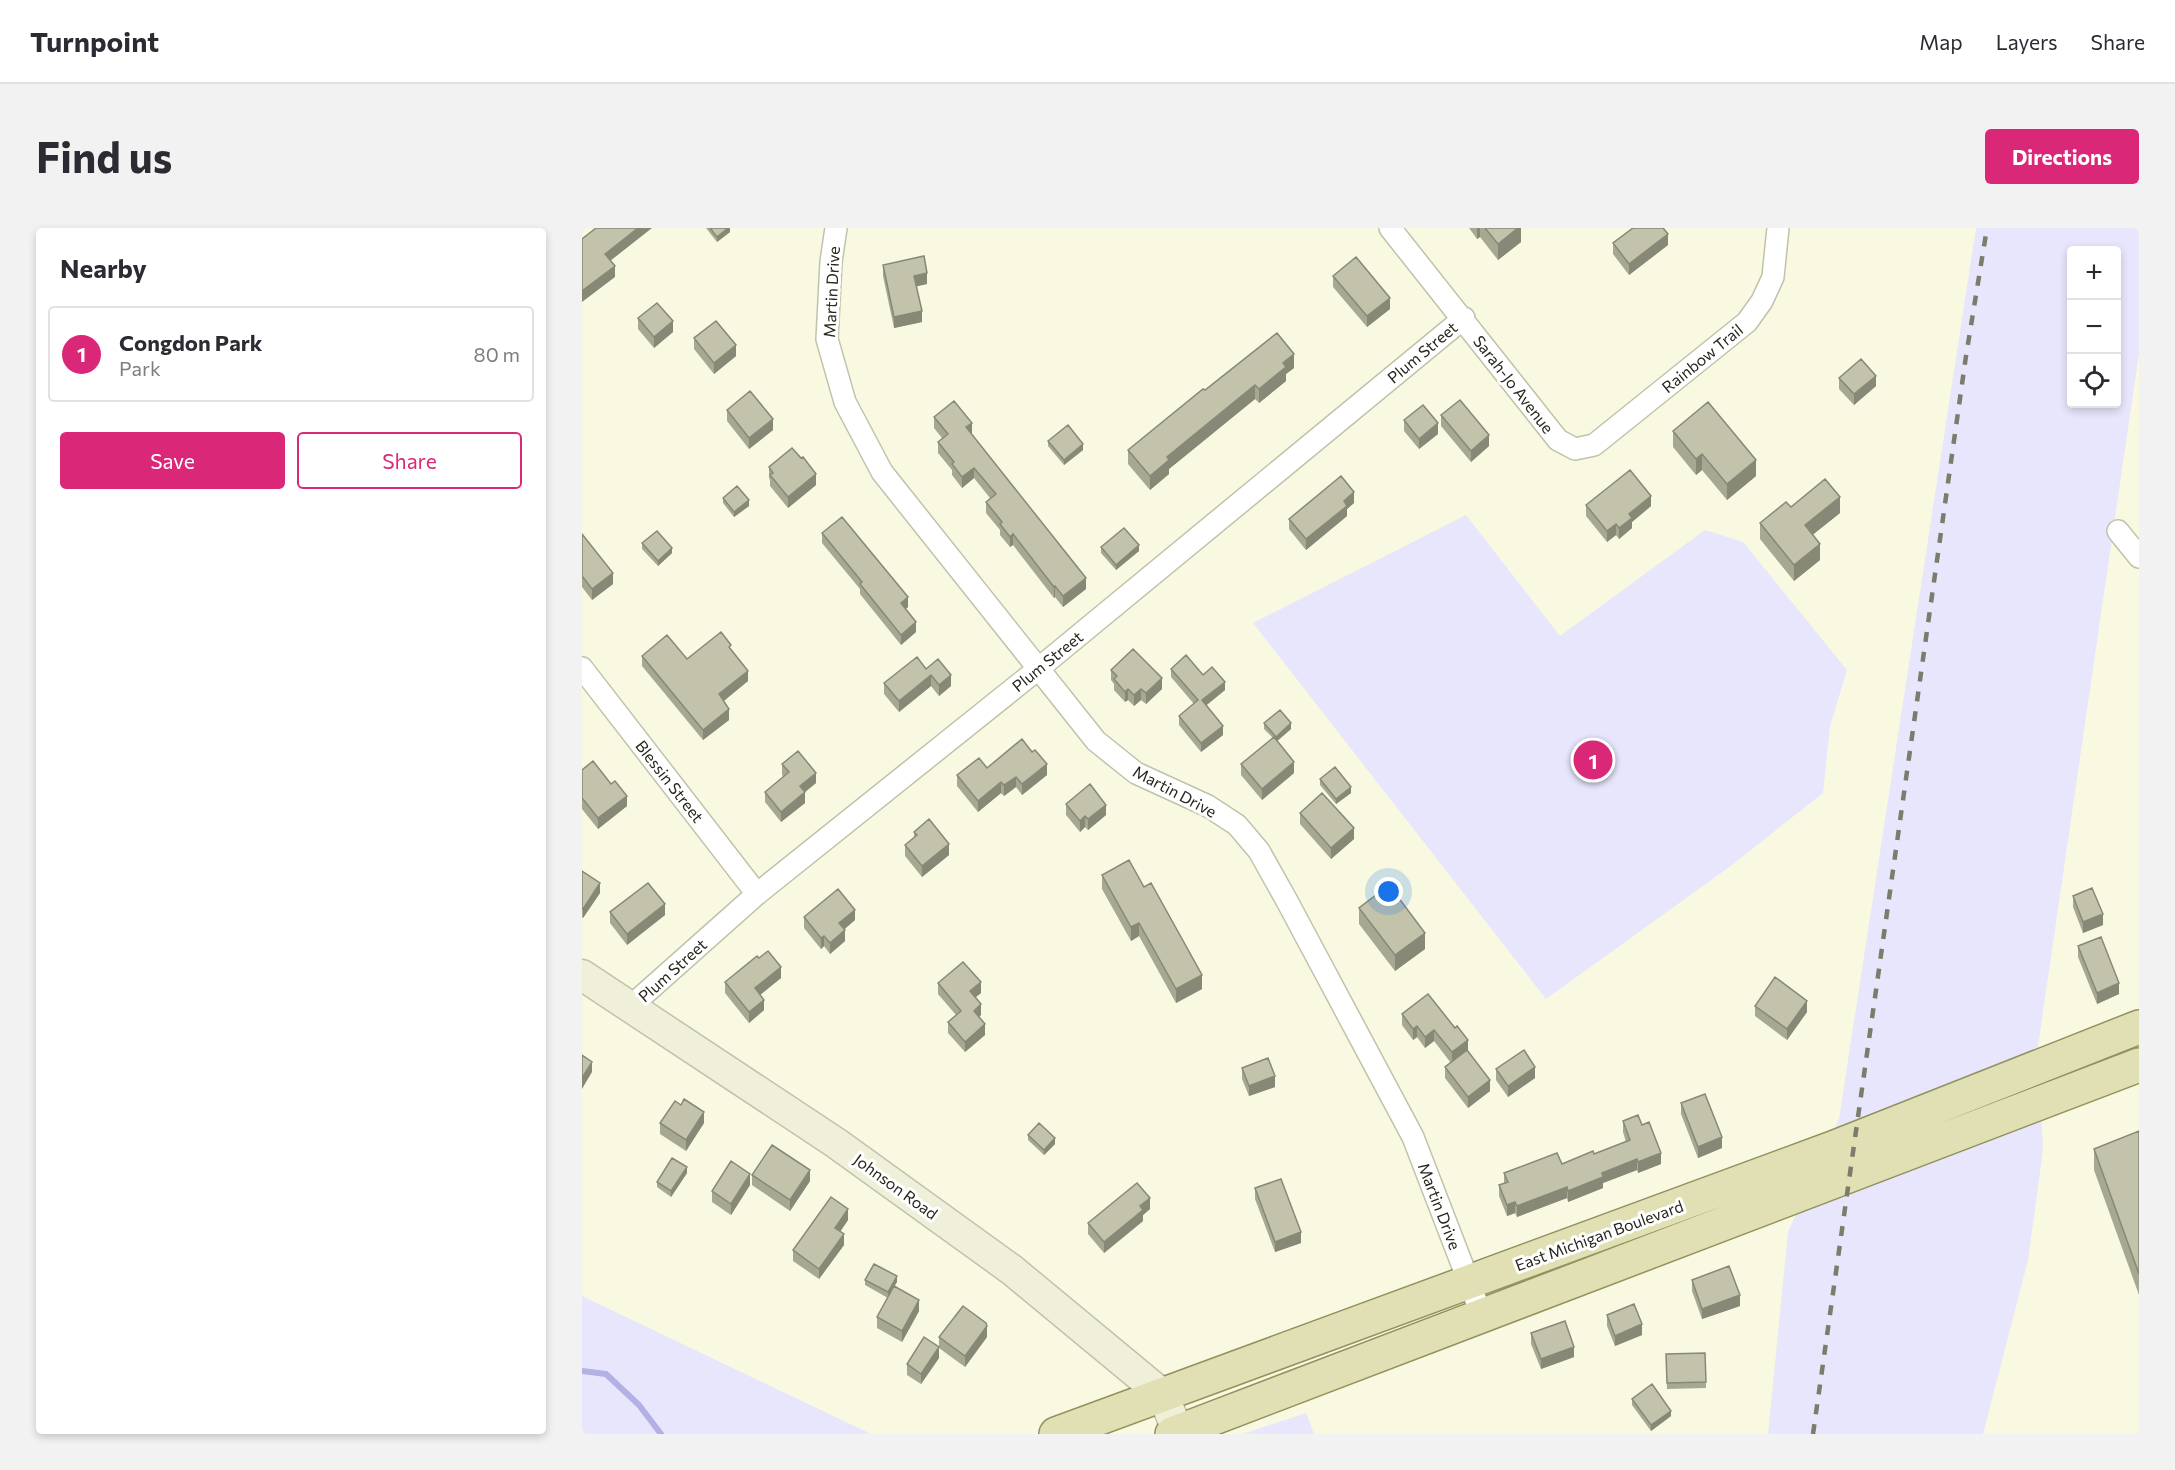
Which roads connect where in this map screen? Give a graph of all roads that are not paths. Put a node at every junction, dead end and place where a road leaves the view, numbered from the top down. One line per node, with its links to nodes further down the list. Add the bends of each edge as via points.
1 (836, 228): 9 (street, Martin Drive, via 827,339 845,402 882,472)
2 (1390, 228): 4 (street, Sarah-Jo Avenue)
3 (1778, 228): 5 (street, Rainbow Trail, via 1773,277 1747,322 1594,445)
4 (1464, 318): 5 (street, Sarah-Jo Avenue, via 1558,440); 9 (street, Plum Street)
5 (1575, 449)
6 (2118, 531): 7 (street)
7 (2139, 557)
8 (582, 668): 10 (street, Blessin Street)
9 (1038, 669): 10 (street, Plum Street); 15 (street, Martin Drive, via 1096,741 1136,773 1208,806 1237,825 1259,851 1413,1137)
10 (757, 894): 12 (street, Plum Street)
11 (582, 975): 12 (main road, Johnson Road)
12 (632, 1006): 17 (main road, Johnson Road, via 836,1143 1002,1263)
13 (2139, 1027): 15 (main road, East Michigan Boulevard, via 1830,1149)
14 (2139, 1065): 16 (main road, East Michigan Boulevard)
15 (1470, 1282): 16 (street, Martin Drive); 17 (main road, East Michigan Boulevard)
16 (1482, 1316): 18 (main road, East Michigan Boulevard)
17 (1163, 1395): 18 (main road, Johnson Road); 19 (main road, East Michigan Boulevard)
18 (1175, 1433)
19 (1056, 1434)

